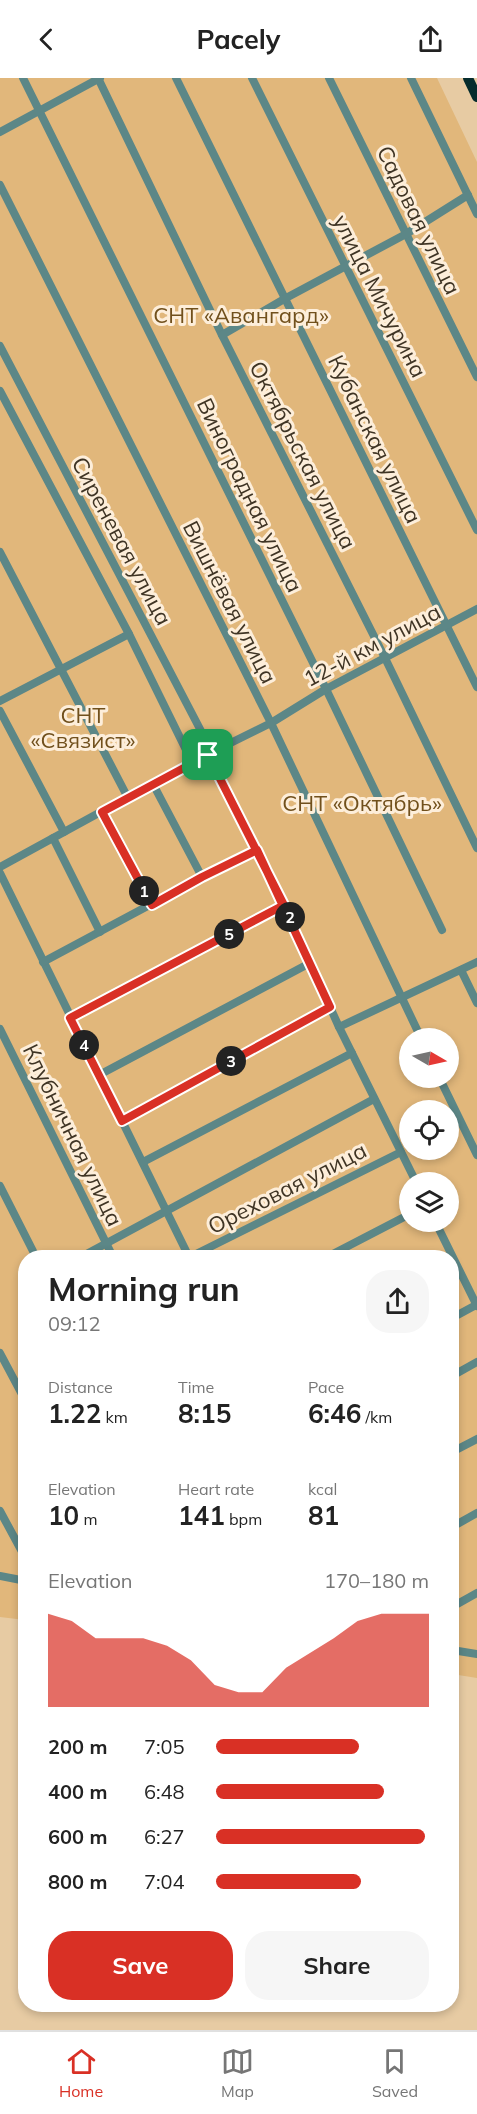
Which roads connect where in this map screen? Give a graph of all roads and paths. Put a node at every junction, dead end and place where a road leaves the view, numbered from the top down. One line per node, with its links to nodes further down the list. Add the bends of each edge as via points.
1 (23, 78): 9 (street, Виноградная улица)
2 (99, 78): 9 (street); 17 (street, Октябрьская улица)
3 (176, 78): 16 (street, Кубанская улица)
4 (252, 78): 15 (street, улица Мичурина)
5 (329, 78): 14 (street, Садовая улица)
6 (411, 78): 12 (street)
7 (468, 78): 8 (highway)
8 (477, 97)
9 (39, 111): 10 (street); 29 (street, Виноградная улица)
10 (0, 132)
11 (0, 185): 32 (street, Вишнёвая улица)
12 (468, 195): 13 (street); 14 (street)
13 (477, 214)
14 (406, 234): 15 (street); 19 (street, Садовая улица)
15 (345, 266): 16 (street); 21 (street, улица Мичурина)
16 (286, 298): 17 (street); 24 (street, Кубанская улица)
17 (222, 335): 26 (street, Октябрьская улица)
18 (0, 346): 33 (street, Сиреневая улица)
19 (477, 377)
20 (0, 391): 25 (street)
21 (477, 530)
22 (0, 552): 27 (street)
23 (477, 609): 24 (street, 12-й км улица)
24 (448, 626): 26 (street, 12-й км улица); 28 (street, Кубанская улица)
25 (129, 634): 27 (street); 34 (street)
26 (385, 658): 29 (street, 12-й км улица); 40 (street, Октябрьская улица)
27 (62, 670): 30 (street); 36 (street)
28 (477, 687)
29 (326, 689): 32 (street, 12-й км улица); 47 (street, Виноградная улица)
30 (0, 701)
31 (0, 711): 38 (street)
32 (271, 723): 33 (street, 12-й км улица); 53 (street, Вишнёвая улица)
33 (210, 754): 34 (street, 12-й км улица); 41 (street, Сиреневая улица)
34 (192, 762): 35 (street, 12-й км улица)
35 (153, 784): 36 (street, 12-й км улица); 44 (street)
36 (128, 798): 37 (street, 12-й км улица)
37 (102, 812): 38 (street, 12-й км улица); 45 (street)
38 (64, 832): 39 (street, 12-й км улица)
39 (53, 838): 42 (street, 12-й км улица); 48 (street)
40 (477, 848)
41 (257, 850): 44 (street); 46 (street)
42 (0, 867)
43 (0, 873): 49 (street)
44 (202, 877): 45 (street)
45 (152, 905): 48 (street)
46 (284, 905): 51 (street); 56 (street)
47 (442, 930)
48 (100, 932): 49 (street)
49 (43, 962): 56 (street)
50 (477, 962): 52 (street)
51 (310, 963): 55 (street); 61 (street)
52 (461, 970): 53 (street); 54 (street)
53 (402, 998): 57 (street); 58 (street, Вишнёвая улица)
54 (477, 1003)
55 (330, 1007): 57 (street); 64 (street)
56 (70, 1018): 61 (street)
57 (339, 1027): 60 (street)
58 (416, 1028)
59 (0, 1029): 73 (street, Клубничная улица)
60 (352, 1053): 63 (street); 68 (street)
61 (99, 1075): 64 (street)
62 (444, 1088): 67 (street)
63 (374, 1099): 65 (street); 70 (street)
64 (122, 1121): 68 (street)
65 (399, 1148)
66 (399, 1153): 78 (street, Ореховая улица)
67 (477, 1155)
68 (144, 1162): 70 (street)
69 (0, 1186): 74 (street)
70 (168, 1211): 73 (street); 77 (street)
71 (399, 1220): 79 (street)
72 (440, 1232): 80 (street)
73 (107, 1244): 75 (street); 76 (street, Клубничная улица)
74 (32, 1250)
75 (95, 1250)
76 (110, 1250)
77 (187, 1250)
78 (204, 1250)
79 (341, 1250)
80 (448, 1250)
81 (459, 1273): 82 (street)
82 (477, 1306): 83 (street)
83 (459, 1315)
84 (0, 1353): 87 (street)
85 (477, 1362): 86 (street)
86 (459, 1372)
87 (18, 1387)
88 (477, 1439): 89 (street)
89 (459, 1448)
90 (0, 1511): 93 (street)
91 (477, 1513): 92 (street)
92 (459, 1523)
93 (18, 1544)
94 (0, 1576): 95 (street)
95 (18, 1579)
96 (477, 1593): 97 (street)
97 (459, 1603)
98 (459, 1651): 99 (street)
99 (477, 1654)

